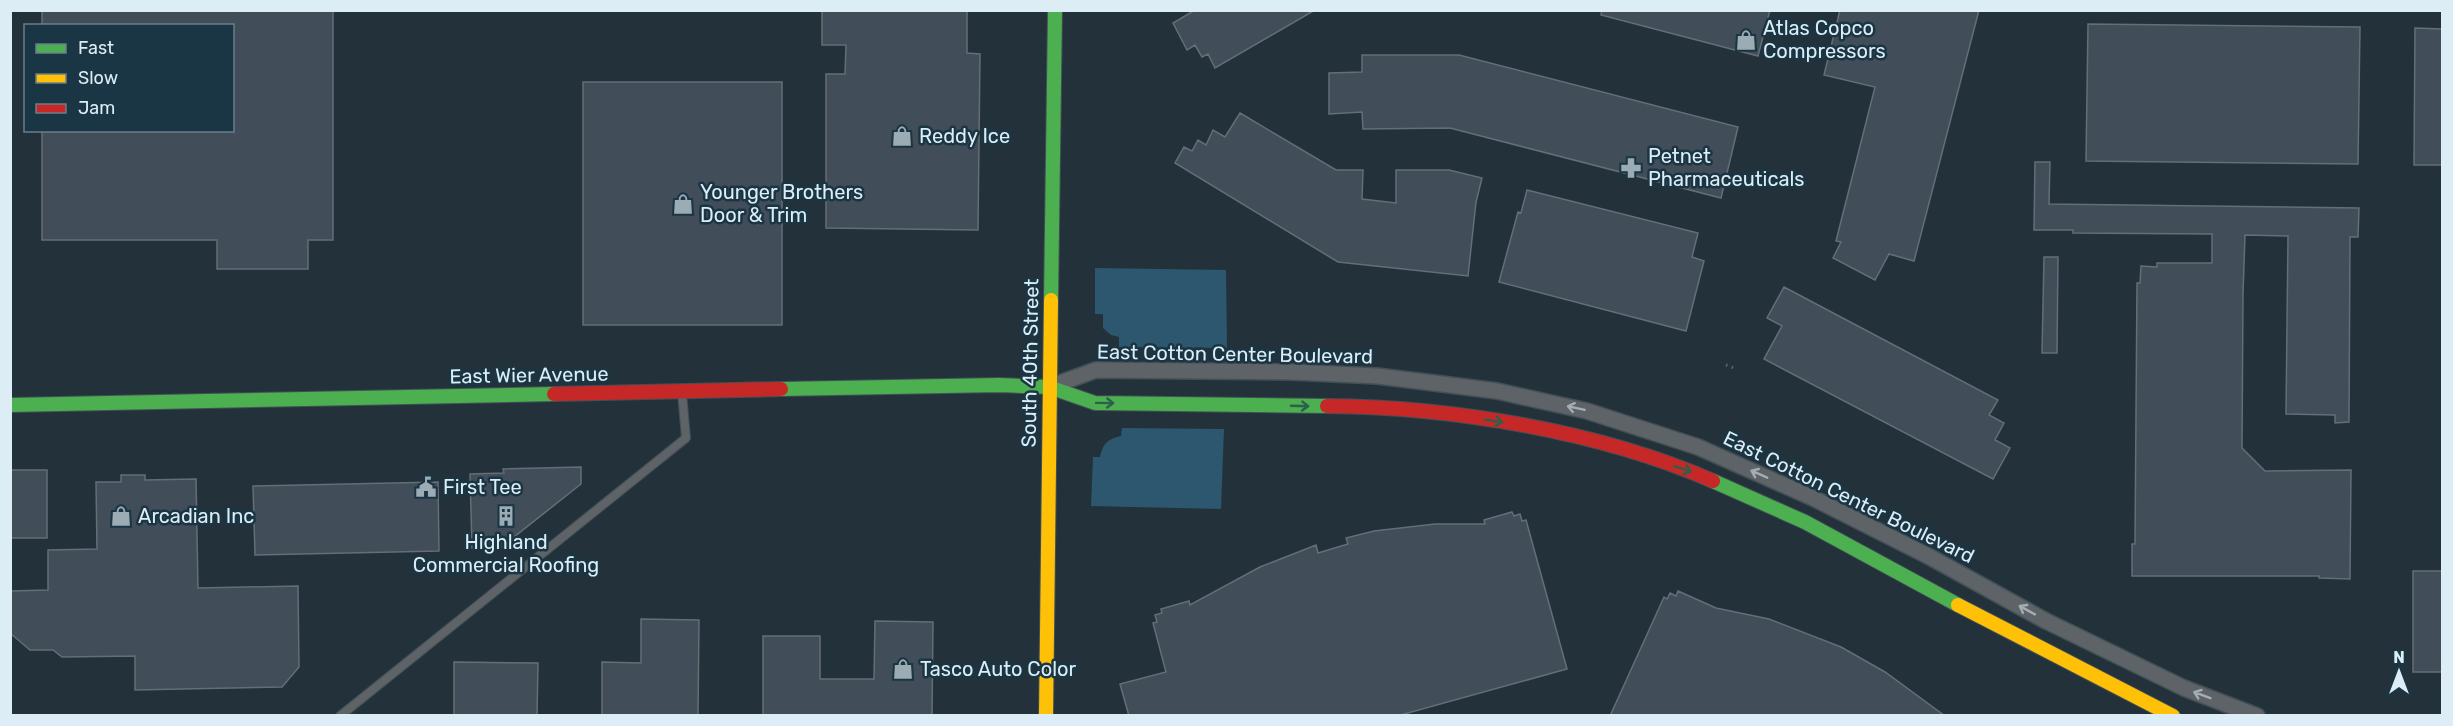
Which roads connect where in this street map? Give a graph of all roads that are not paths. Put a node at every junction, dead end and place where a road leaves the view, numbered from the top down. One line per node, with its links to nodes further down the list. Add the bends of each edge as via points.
1 (1055, 10): 2 (street, South 40th Street)
2 (1049, 387): 3 (street, East Wier Avenue); 6 (street, South 40th Street); 7 (street, one-way to 7, via 1095,403 1364,406 1448,413 1594,441 1688,470 1805,522); 8 (street, East Cotton Center Boulevard, one-way to 2, via 2184,688 2046,621 1813,498 1698,447 1587,411 1462,386 1303,372 1096,370)
3 (682, 392): 4 (street, East Wier Avenue); 5 (lane, via 686,438)
4 (10, 405)
5 (340, 716)
6 (1046, 716)
7 (2173, 716)
8 (2257, 716)

